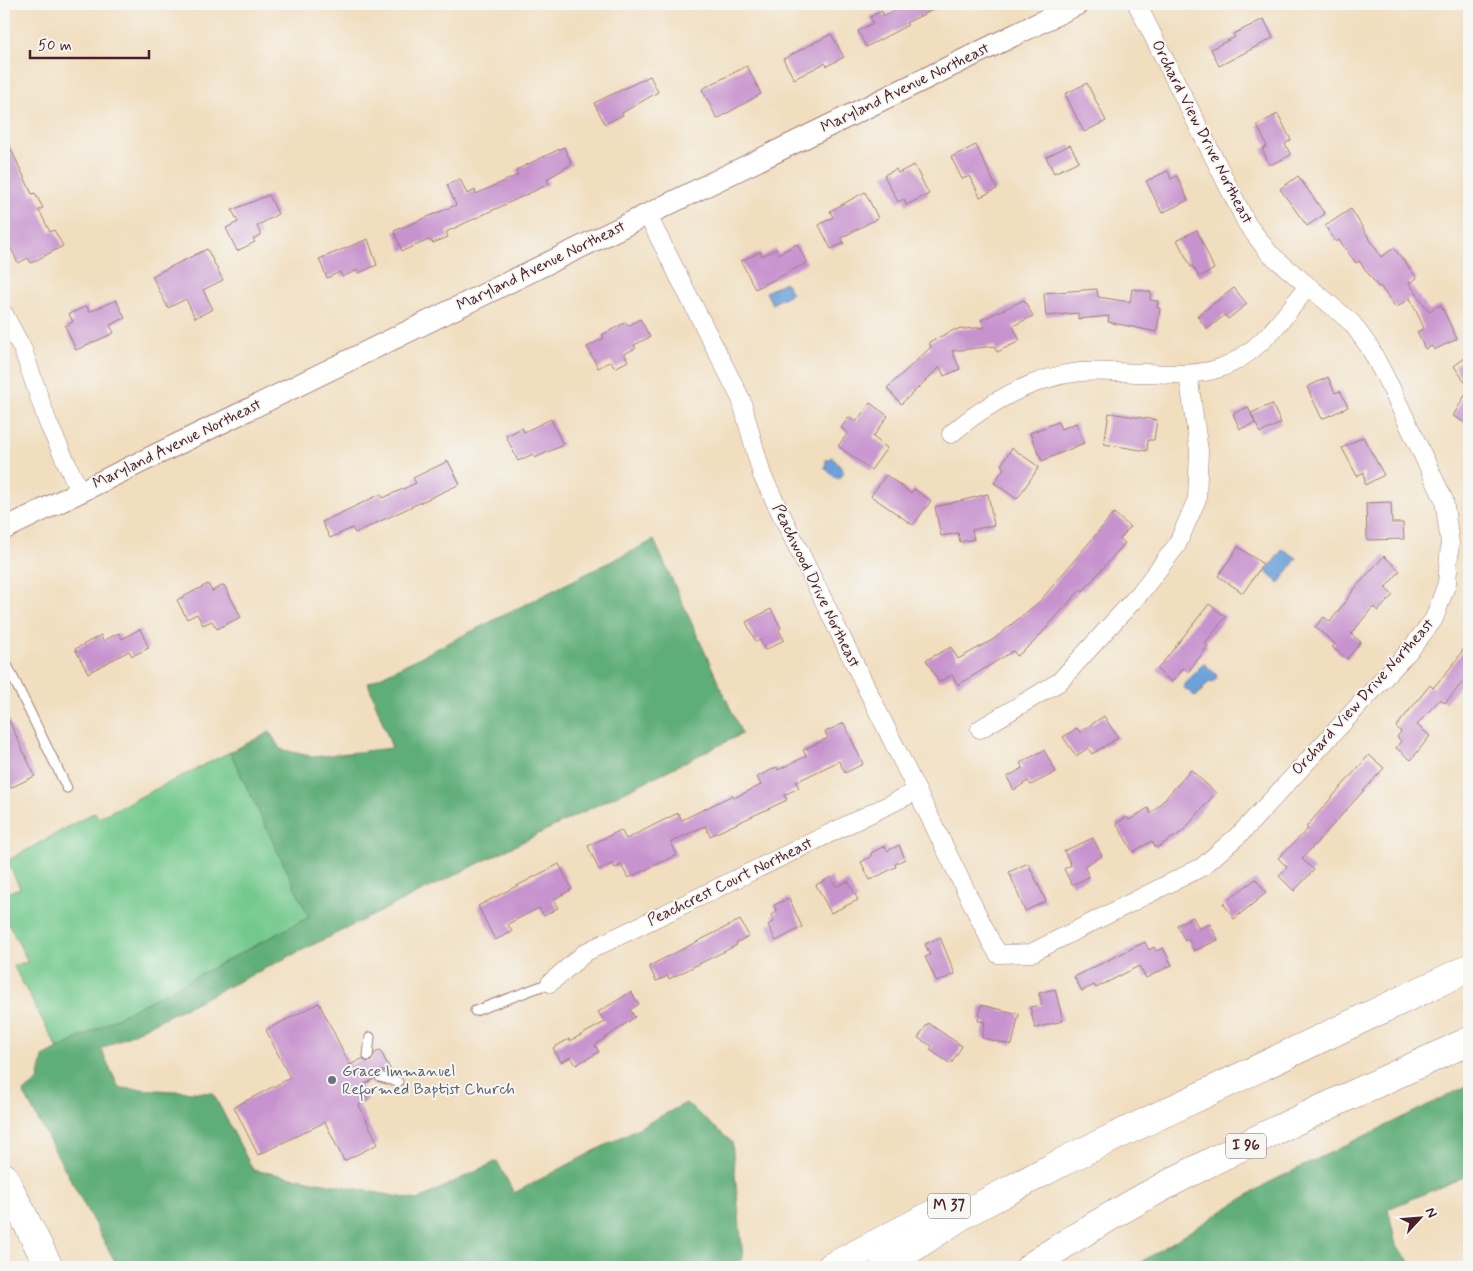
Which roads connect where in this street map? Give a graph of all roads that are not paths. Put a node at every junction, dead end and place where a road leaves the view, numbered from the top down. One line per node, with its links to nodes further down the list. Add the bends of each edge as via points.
1 (1078, 4): 3 (street, Maryland Avenue Northeast)
2 (1137, 4): 4 (street, Orchard View Drive Northeast, via 1247,224 1269,253)
3 (647, 214): 8 (street, Maryland Avenue Northeast); 13 (street, Peachwood Drive Northeast, via 741,399 762,475)
4 (1308, 286): 6 (street, via 1268,335 1246,355 1220,368); 15 (street, Orchard View Drive Northeast, via 1352,323 1370,348 1444,500 1450,543 1447,583 1434,619 1410,650 1242,832 1202,867 1030,953)
5 (4, 314): 8 (street, via 23,350 48,423)
6 (1188, 374): 7 (street, via 1081,372 1046,378 1008,395); 11 (street, via 1199,450 1197,499 1177,545 1140,593 1059,682)
7 (951, 434)
8 (80, 492): 9 (street, Maryland Avenue Northeast)
9 (4, 529)
10 (4, 659): 12 (lane)
11 (980, 729)
12 (67, 788)
13 (917, 791): 15 (street, Peachwood Drive Northeast); 17 (street, Peachcrest Court Northeast, via 586,952)
14 (1469, 953): 20 (highway)
15 (998, 954)
16 (1469, 968): 20 (highway)
17 (550, 983): 18 (lane)
18 (475, 1011)
19 (370, 1037): 22 (lane)
20 (1315, 1041): 25 (highway)
21 (1469, 1041): 30 (highway, I 96, via 1223,1158 1102,1223)
22 (368, 1056)
23 (380, 1077): 24 (lane)
24 (398, 1082)
25 (1072, 1157): 28 (highway, M 37, via 944,1208); 29 (highway, via 966,1213)
26 (4, 1178): 27 (highway)
27 (49, 1267)
28 (831, 1267)
29 (884, 1267)
30 (1030, 1267)

